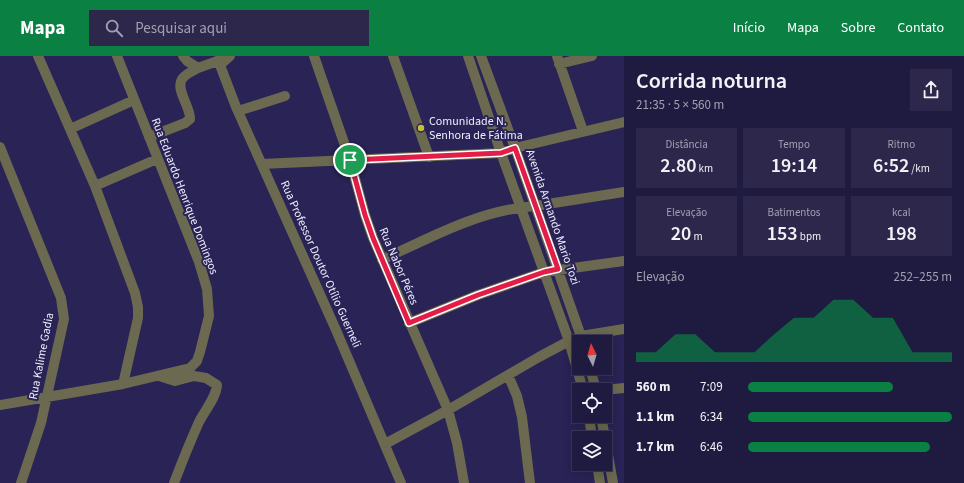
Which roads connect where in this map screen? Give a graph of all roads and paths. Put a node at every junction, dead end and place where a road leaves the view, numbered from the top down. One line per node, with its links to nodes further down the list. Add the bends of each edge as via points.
1 (38, 56): 16 (street)
2 (117, 56): 13 (street, Rua Eduardo Henrique Domingos)
3 (183, 56): 11 (street)
4 (314, 56): 24 (street, Rua Nabor Péres)
5 (392, 56): 22 (street)
6 (468, 56): 21 (street)
7 (481, 56): 20 (street, Avenida Armando Mario Tozi)
8 (592, 56): 10 (street)
9 (223, 59): 11 (street); 14 (street, Rua Professor Doutor Otílio Guerneli)
10 (558, 60): 17 (street)
11 (198, 68): 18 (street, via 180,81 190,119)
12 (285, 96): 14 (street)
13 (134, 100): 16 (street); 18 (street, Rua Eduardo Henrique Domingos)
14 (238, 112): 25 (street, Rua Professor Doutor Otílio Guerneli)
15 (624, 122): 17 (street)
16 (70, 129): 26 (street)
17 (583, 131): 20 (street)
18 (148, 137): 23 (street, Rua Eduardo Henrique Domingos)
19 (0, 147): 46 (street, Rua Kalime Gadia, via 62,298 64,318)
20 (515, 148): 21 (street); 28 (street, Avenida Armando Mario Tozi)
21 (501, 153): 22 (street); 29 (street)
22 (429, 156): 24 (street)
23 (157, 159): 26 (street); 41 (street, Rua Eduardo Henrique Domingos, via 199,262 209,306 209,316 197,361 190,368)
24 (350, 160): 25 (street); 30 (street, Rua Nabor Péres, via 365,215)
25 (262, 164): 49 (street, Rua Professor Doutor Otílio Guerneli)
26 (95, 186): 43 (street, via 138,307 138,318)
27 (624, 192): 28 (street)
28 (535, 206): 29 (street); 32 (street, Avenida Armando Mario Tozi)
29 (520, 207): 30 (street, via 443,231); 33 (street)
30 (382, 260): 34 (street, Rua Nabor Péres)
31 (624, 261): 32 (street)
32 (558, 269): 33 (street); 36 (street, Avenida Armando Mario Tozi)
33 (544, 272): 34 (street); 38 (street)
34 (409, 323): 48 (street, Rua Nabor Péres)
35 (624, 329): 37 (street)
36 (581, 335)
37 (599, 335)
38 (569, 341): 39 (street); 40 (street); 42 (street)
39 (572, 341)
40 (508, 375): 48 (street); 56 (street, via 522,417)
41 (159, 376): 43 (street, Rua Eduardo Henrique Domingos); 53 (street, via 175,381 194,376 206,378 217,385 186,450)
42 (581, 383)
43 (123, 384): 46 (street, Rua Eduardo Henrique Domingos)
44 (624, 388): 45 (street)
45 (612, 389)
46 (47, 398): 47 (street, Rua Eduardo Henrique Domingos); 52 (street, Rua Kalime Gadia)
47 (0, 405)
48 (448, 410): 49 (street); 55 (street, Rua Nabor Péres)
49 (385, 444): 54 (street, Rua Professor Doutor Otílio Guerneli)
50 (598, 471): 57 (street)
51 (611, 471): 58 (street)
52 (21, 483)
53 (174, 483)
54 (401, 483)
55 (464, 483)
56 (530, 483)
57 (600, 483)
58 (613, 483)

